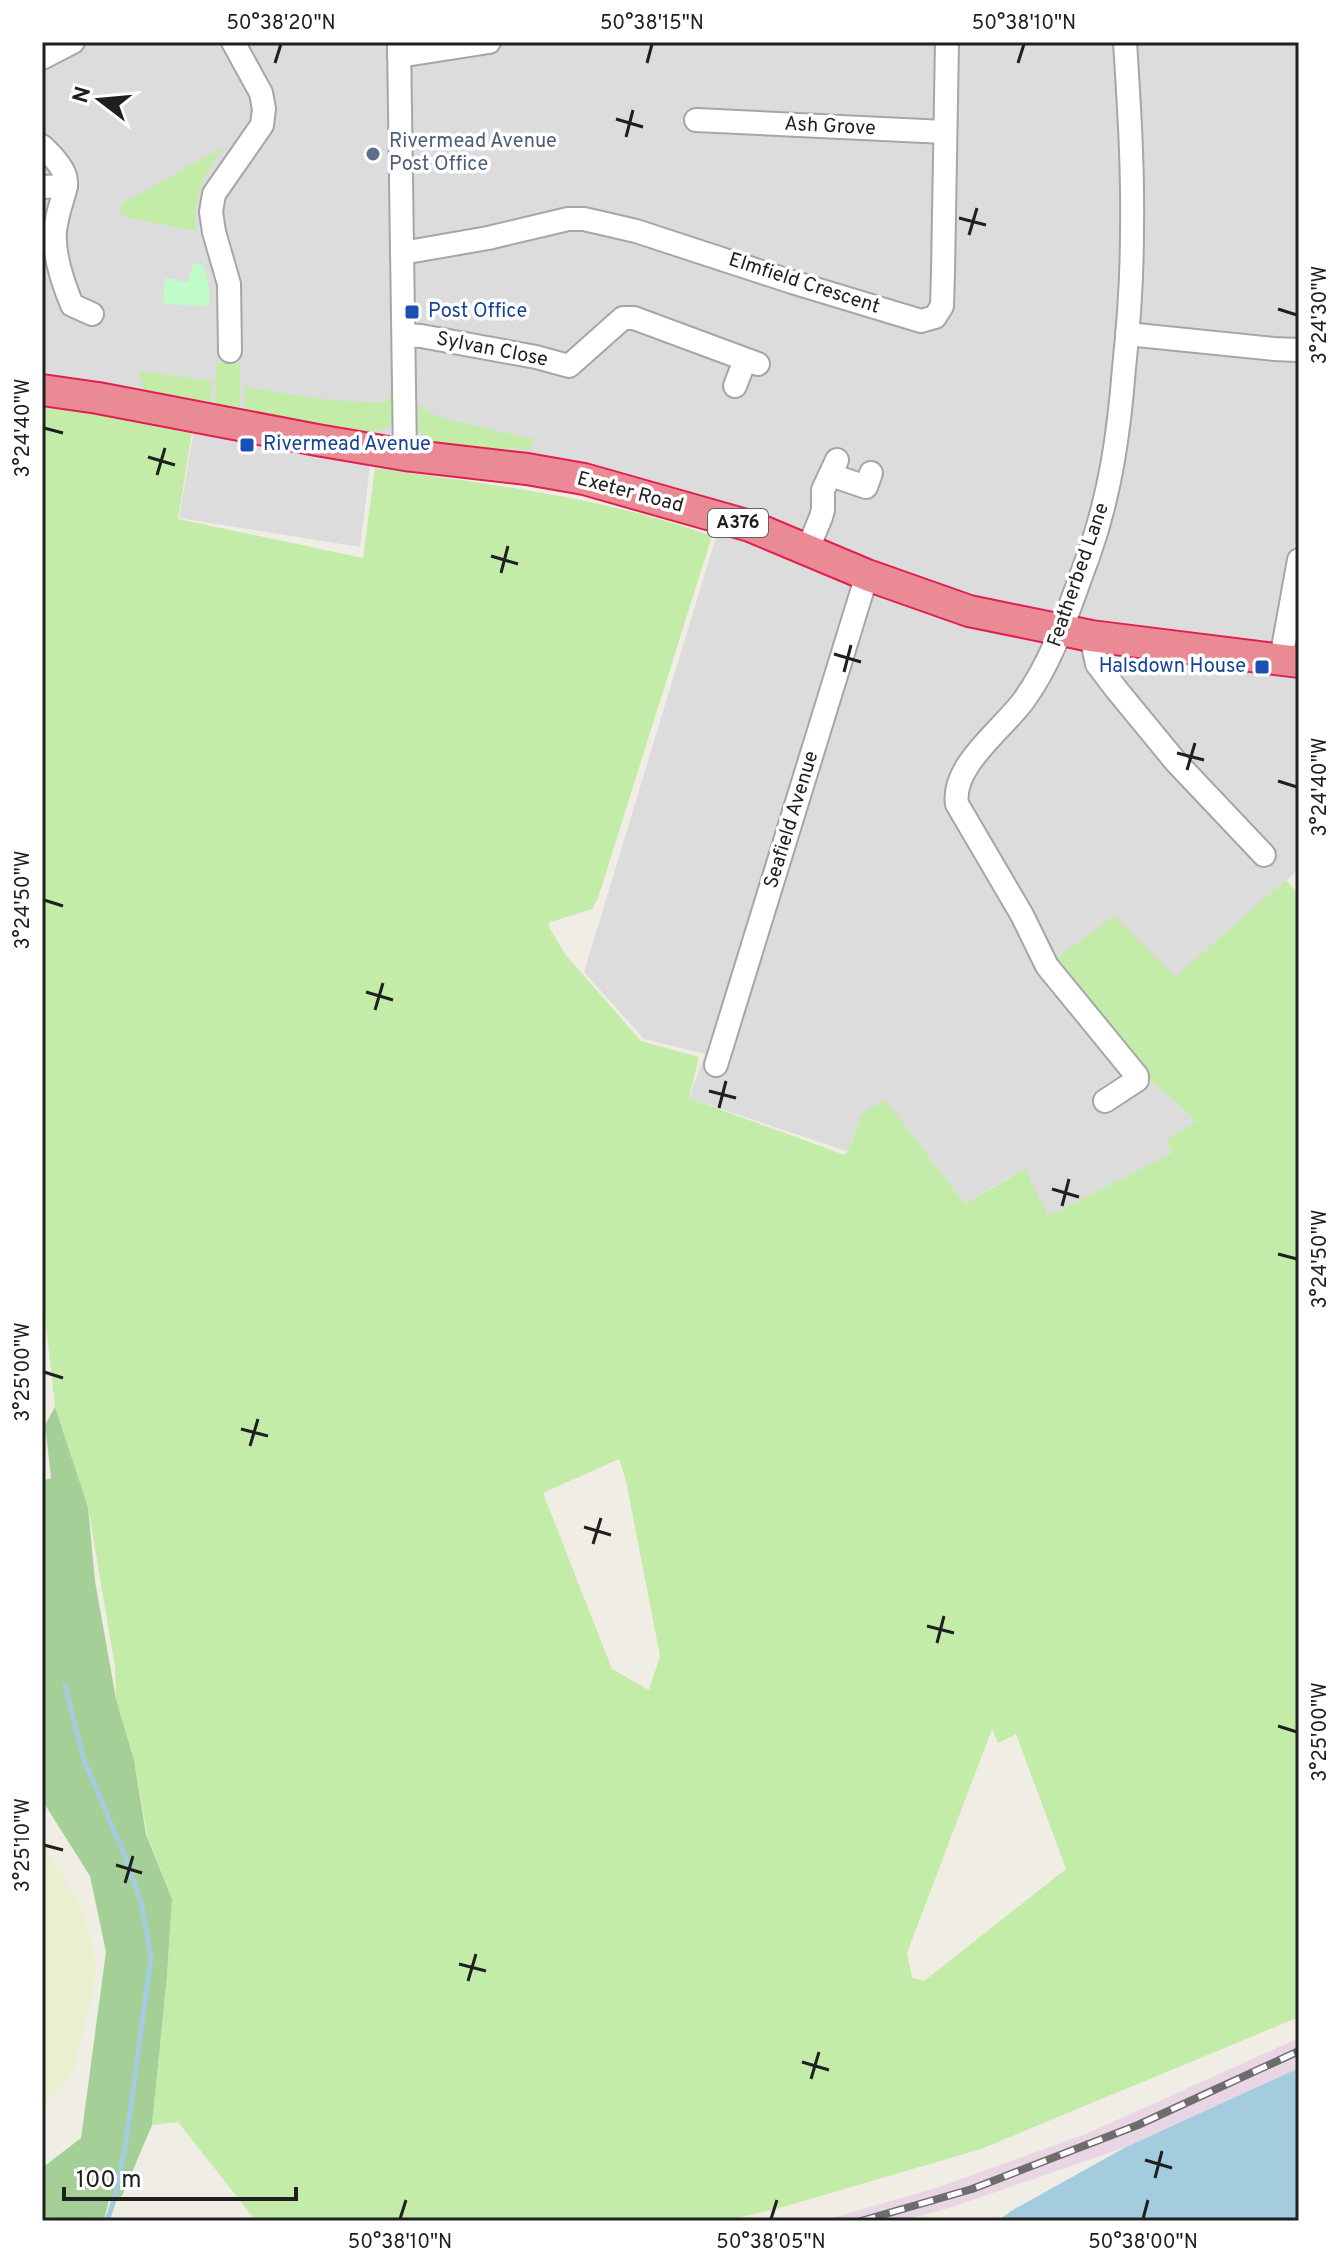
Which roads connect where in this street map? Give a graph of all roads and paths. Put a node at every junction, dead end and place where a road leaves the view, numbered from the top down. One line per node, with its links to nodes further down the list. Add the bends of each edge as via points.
1 (73, 42): 7 (street)
2 (233, 42): 18 (street, via 264,109 262,125 214,194 211,212 229,284)
3 (489, 42): 6 (street)
4 (947, 42): 9 (street, Elmfield Crescent)
5 (1125, 42): 15 (street, Featherbed Lane, via 1132,231)
6 (399, 49): 13 (street)
7 (42, 58)
8 (709, 113): 9 (street, Ash Grove)
9 (945, 132): 13 (street, Elmfield Crescent, via 942,306 935,317 921,321 584,219)
10 (42, 146): 11 (street, via 65,171)
11 (66, 186): 12 (street); 14 (street, via 55,232 58,258 72,305)
12 (42, 187)
13 (402, 253): 16 (street)
14 (92, 314)
15 (1127, 334): 17 (street); 26 (street, Featherbed Lane, via 1113,469)
16 (404, 335): 19 (street, Sylvan Close, via 569,366 623,318 634,318 752,362); 21 (street)
17 (1299, 350)
18 (230, 351)
19 (735, 386)
20 (42, 390): 21 (highway, Exeter Road / A376)
21 (405, 455): 23 (highway, Exeter Road / A376, via 584,479 750,526)
22 (871, 473): 23 (street, via 866,487 834,467)
23 (807, 551): 25 (highway, Exeter Road / A376)
24 (1299, 560): 27 (street)
25 (867, 575): 26 (highway, Exeter Road / A376, via 969,611); 29 (street, Seafield Avenue)
26 (1076, 633): 27 (highway, Exeter Road / A376); 28 (street, via 1176,762); 30 (street, Featherbed Lane, via 1054,650 1022,702 964,770 956,796 1047,966 1137,1076)
27 (1290, 660)
28 (1264, 855)
29 (716, 1065)
30 (1105, 1101)

